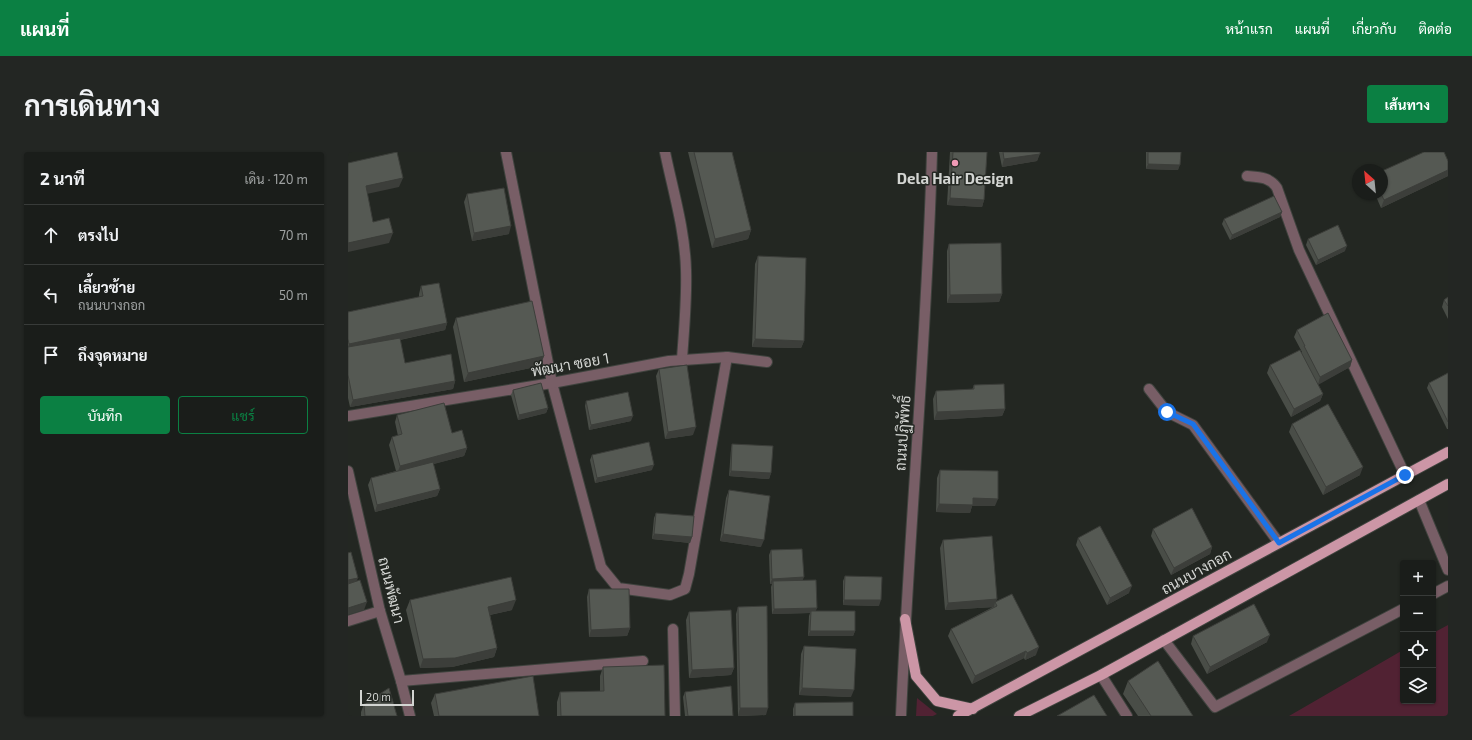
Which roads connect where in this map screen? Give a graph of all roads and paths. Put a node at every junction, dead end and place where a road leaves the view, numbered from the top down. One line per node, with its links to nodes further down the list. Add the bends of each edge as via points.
1 (506, 152): 8 (street)
2 (665, 152): 6 (street, via 685,254)
3 (932, 152): 22 (street, ถนนปฏิพัทธิ์, via 930,234)
4 (1247, 176): 13 (street, via 1267,178 1277,188 1299,250)
5 (727, 357): 6 (street, พัฒนา ซอย 1); 7 (street, พัฒนา ซอย 1); 8 (street, via 689,574 685,589 670,595 618,588 601,567)
6 (682, 359): 8 (street, พัฒนา ซอย 1)
7 (767, 362)
8 (552, 383): 10 (street, พัฒนา ซอย 1)
9 (1149, 389): 16 (street, via 1167,412 1193,424)
10 (348, 416)
11 (1448, 452): 13 (main road, ถนนบางกอก)
12 (348, 471): 20 (street, ถนนพัฒนา)
13 (1405, 475): 16 (main road, ถนนบางกอก)
14 (1448, 484): 15 (main road)
15 (1419, 500): 17 (street); 25 (main road)
16 (1279, 543): 29 (main road, ถนนบางกอก)
17 (1448, 570)
18 (1448, 586): 19 (street)
19 (1436, 592)
20 (380, 611): 23 (street); 28 (street, ถนนพัฒนา)
21 (1400, 611): 25 (street, via 1215,707)
22 (905, 619): 29 (main road, via 916,676 937,701); 32 (street, ถนนปฏิพัทธิ์)
23 (348, 621)
24 (673, 629): 31 (street)
25 (1164, 640): 27 (main road)
26 (643, 661): 28 (street)
27 (1100, 675): 34 (main road); 35 (street)
28 (401, 681): 30 (street, ถนนพัฒนา)
29 (973, 709): 33 (main road, ถนนบางกอก)
30 (410, 716)
31 (675, 716)
32 (900, 716)
33 (958, 716)
34 (1019, 716)
35 (1127, 716)

